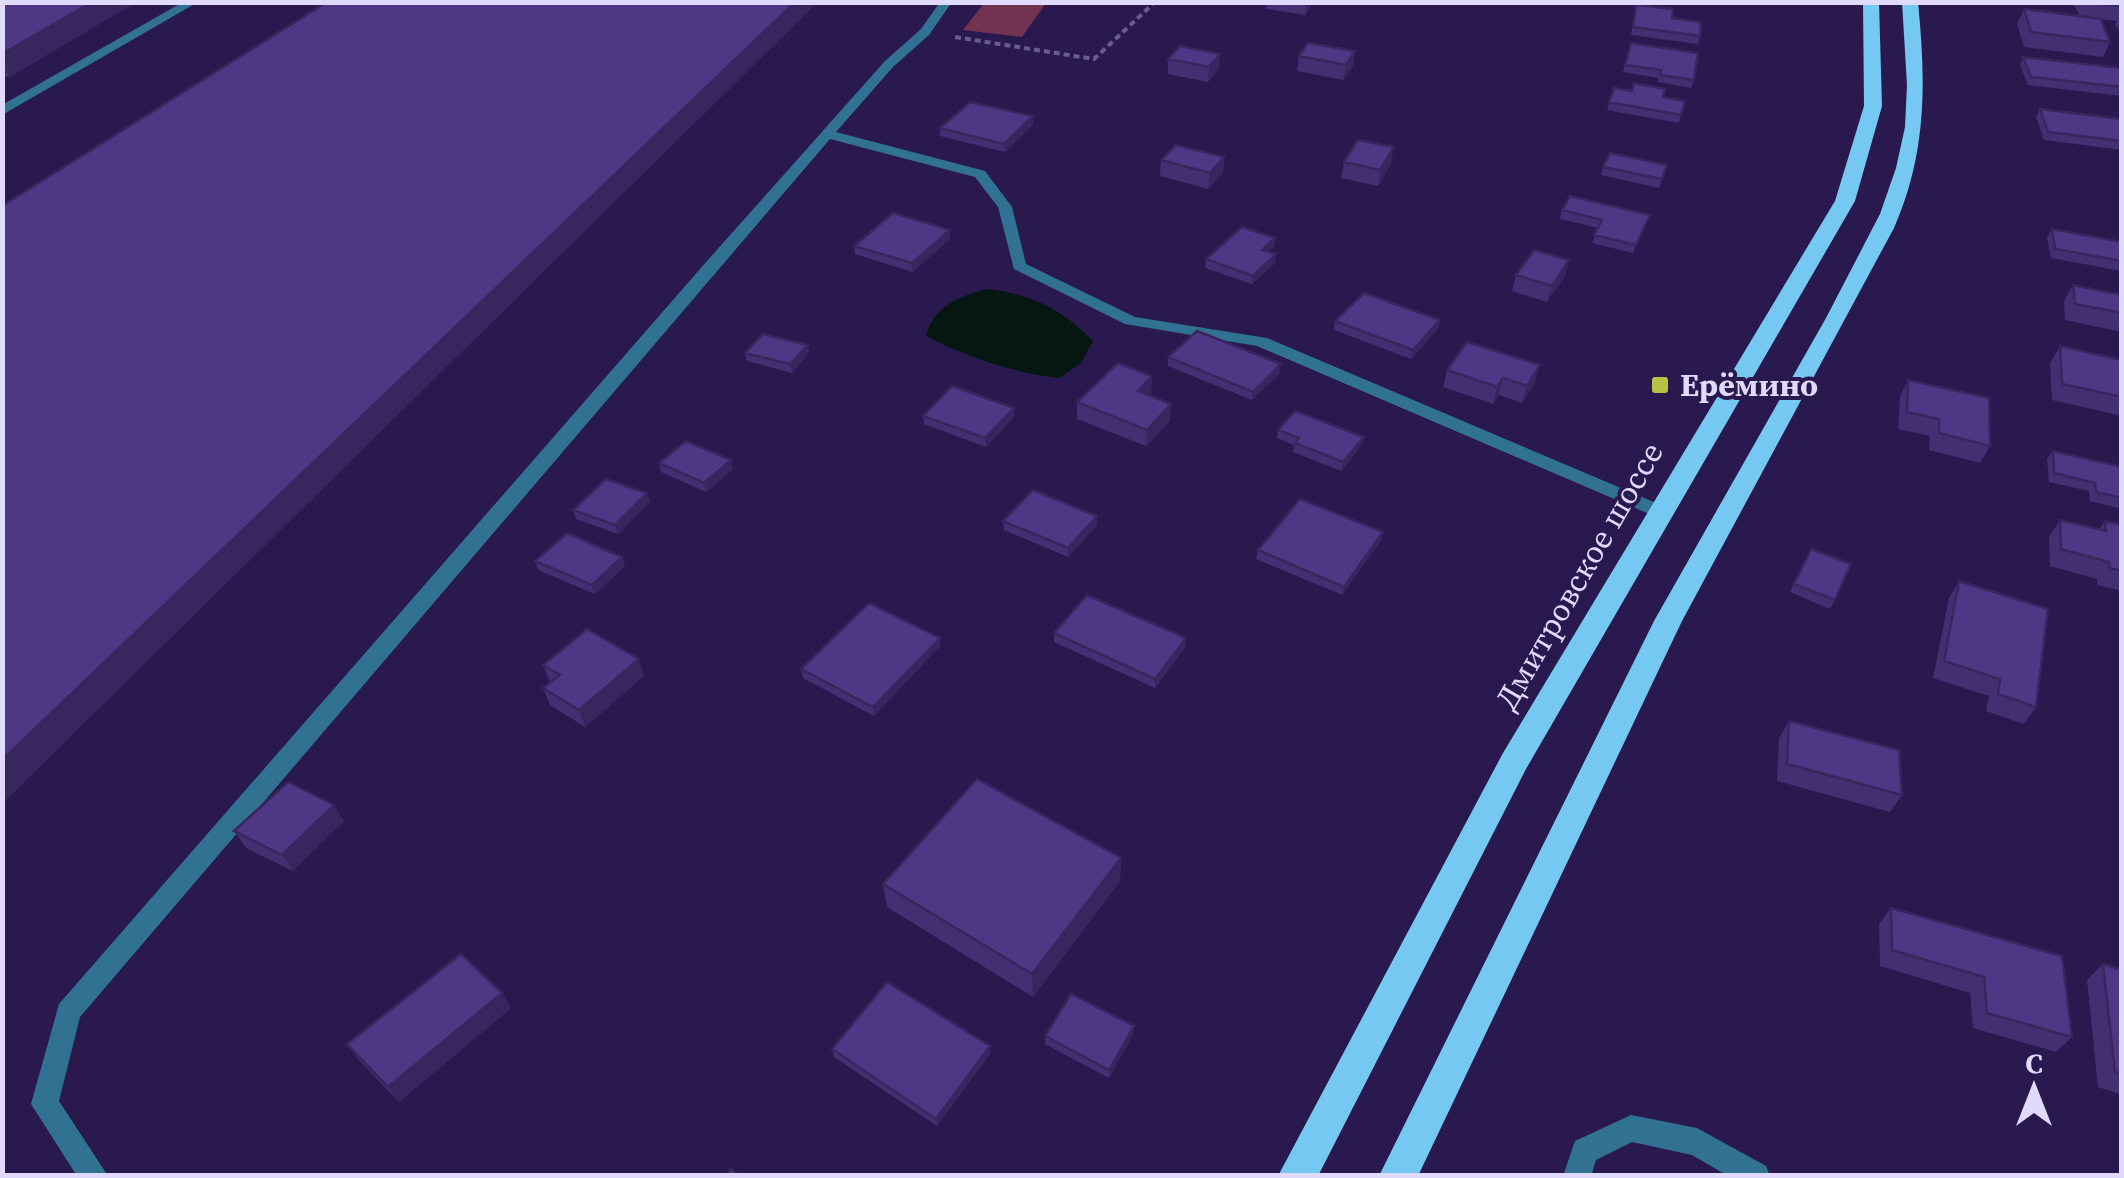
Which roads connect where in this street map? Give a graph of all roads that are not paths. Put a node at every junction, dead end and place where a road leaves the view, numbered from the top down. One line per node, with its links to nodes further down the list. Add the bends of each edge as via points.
1 (192, 2): 5 (street)
2 (946, 2): 6 (street)
3 (1871, 2): 7 (highway, Дмитровское шоссе, via 1873,106 1845,200)
4 (1910, 2): 10 (highway, via 1915,119 1888,220 1594,766)
5 (2, 111)
6 (828, 134): 7 (street, via 980,174 1005,208 1020,266 1131,322 1261,342); 8 (street, via 68,1012 45,1104)
7 (1662, 512): 9 (highway, Дмитровское шоссе, via 1514,762)
8 (94, 1176)
9 (1297, 1176)
10 (1398, 1176)
11 (1577, 1176): 12 (street, via 1584,1151 1630,1128 1697,1142)
12 (1756, 1176)

